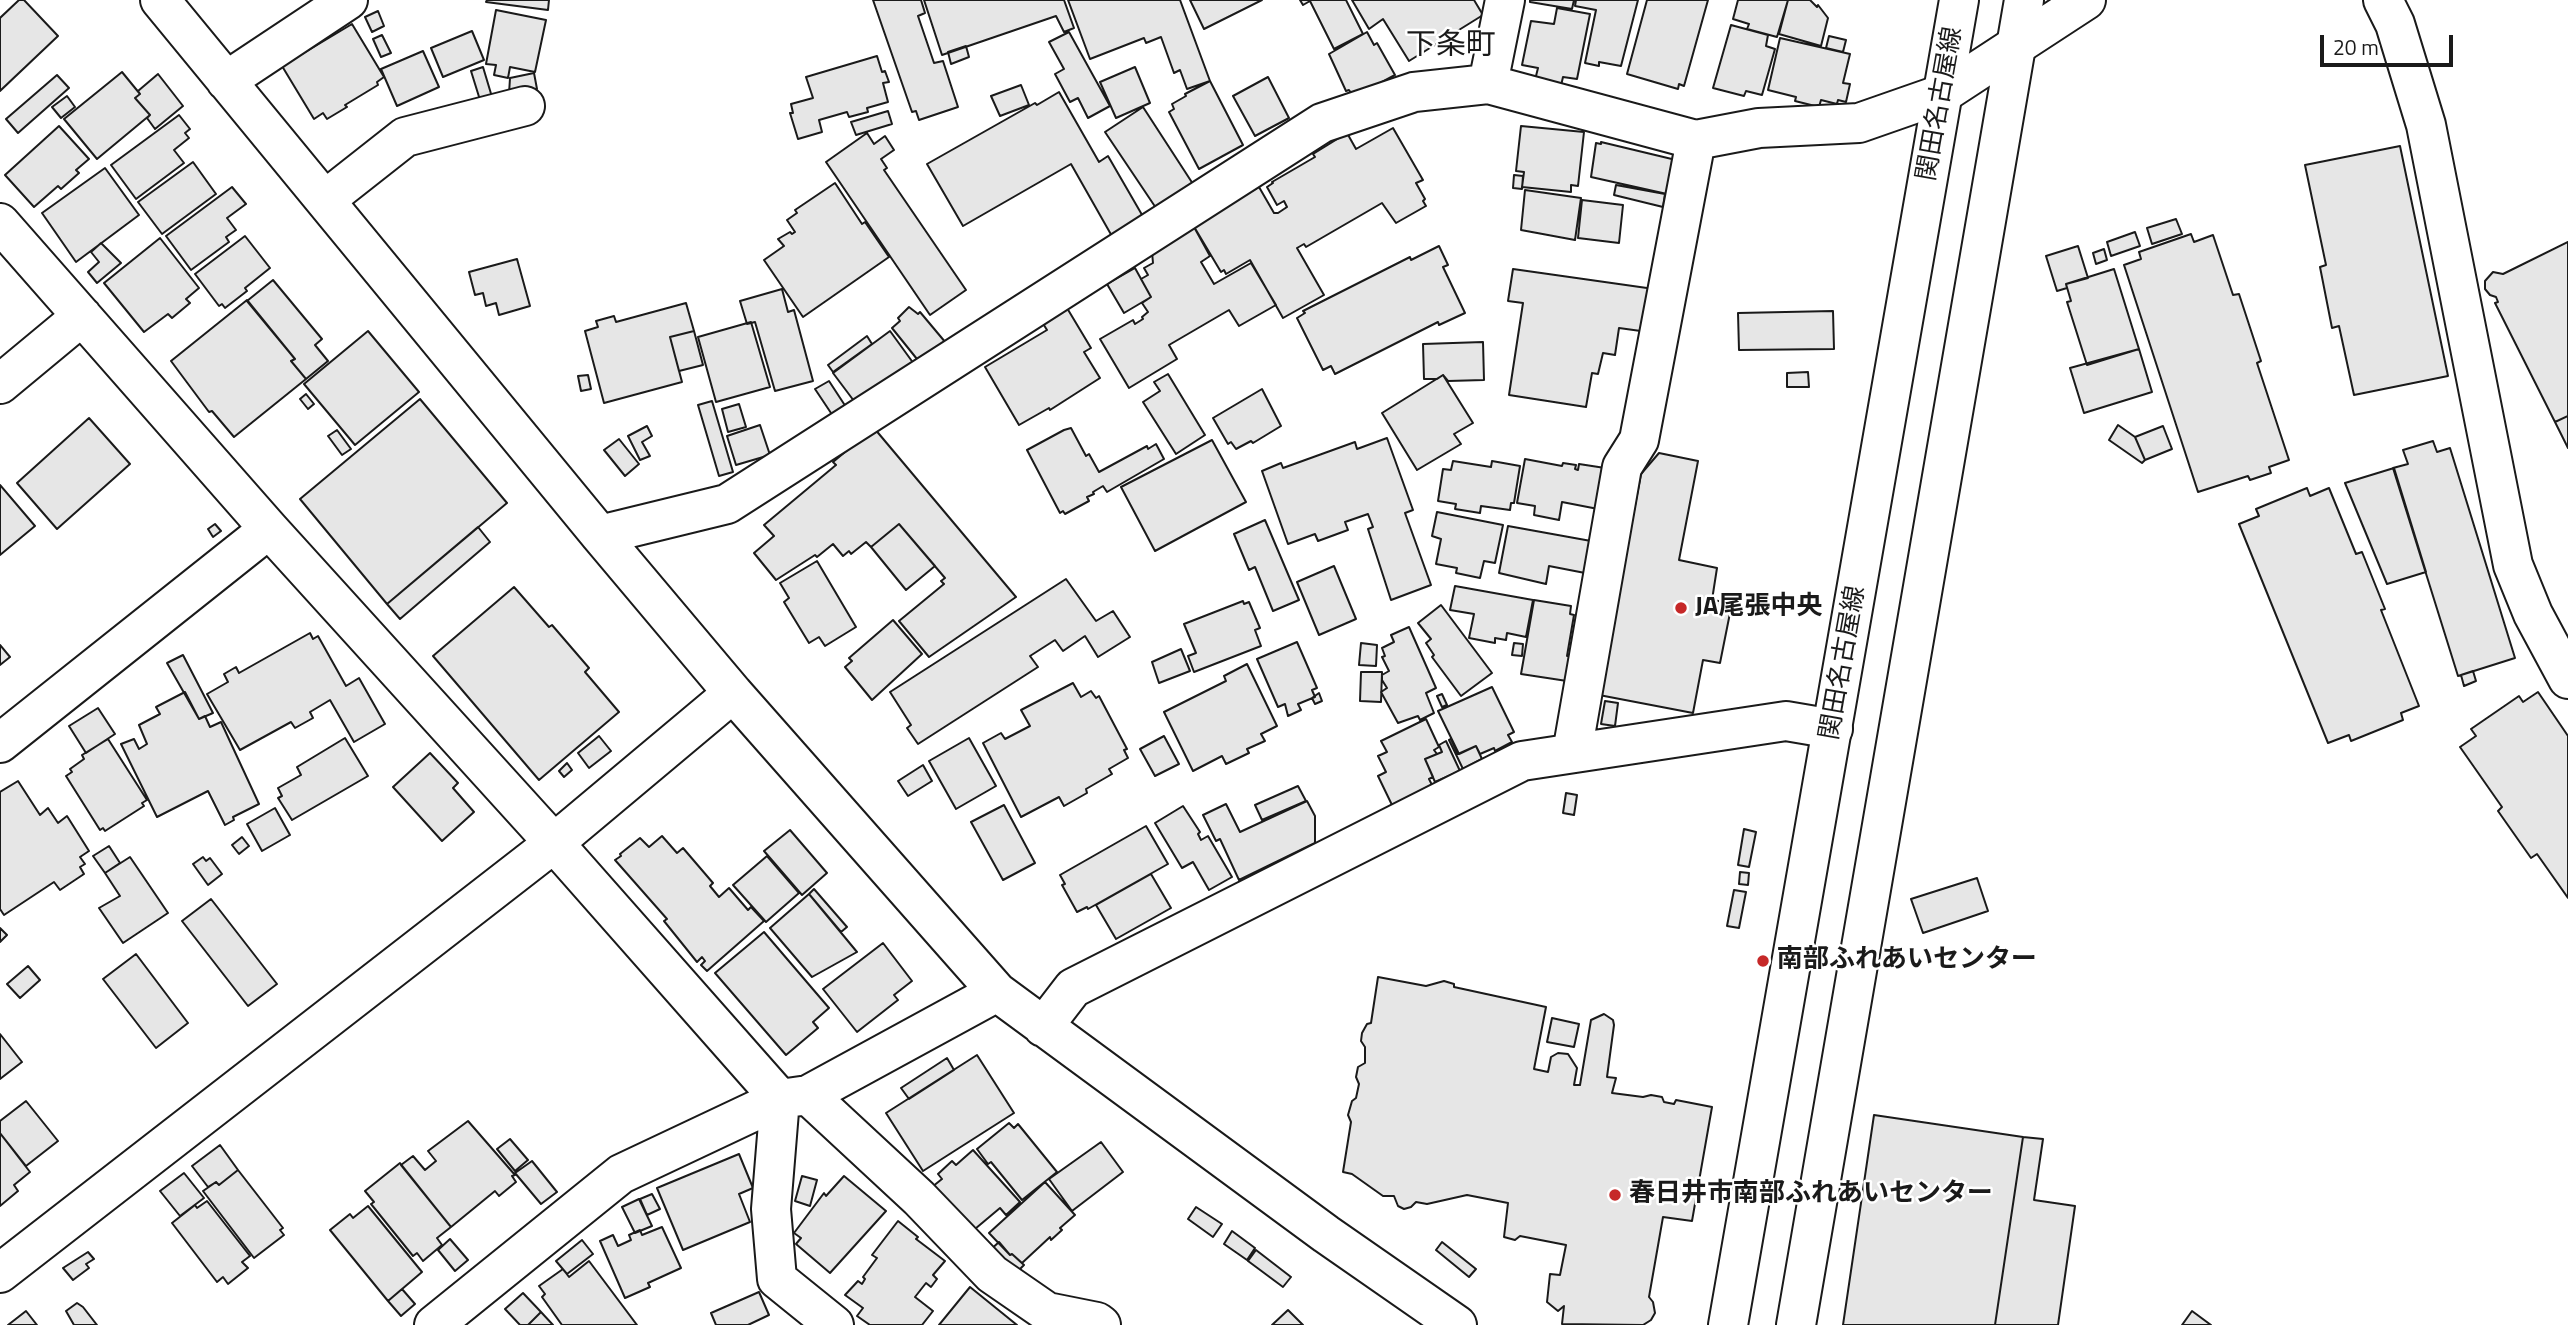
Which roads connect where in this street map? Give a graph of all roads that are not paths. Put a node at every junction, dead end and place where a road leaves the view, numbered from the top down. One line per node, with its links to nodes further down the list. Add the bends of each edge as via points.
1 (160, 0): 9 (street)
2 (348, 0): 9 (street)
3 (1505, 0): 10 (street)
4 (1959, 0): 11 (street, 関田名古屋線)
5 (2024, 0): 8 (street)
6 (2086, 0): 8 (street)
7 (2383, 0): 20 (street, via 2395,24 2426,125 2513,565)
8 (2016, 46): 11 (street); 35 (street)
9 (226, 81): 14 (street)
10 (1488, 84): 13 (street); 19 (street, via 1414,92 1322,123 727,504)
11 (1942, 94): 13 (street, via 1859,123 1759,128); 22 (street, 関田名古屋線)
12 (525, 106): 14 (street, via 405,137)
13 (1696, 140): 24 (street, via 1639,440 1622,467)
14 (325, 200): 19 (street)
15 (0, 223): 16 (street)
16 (82, 316): 17 (street); 18 (street)
17 (0, 384)
18 (269, 528): 23 (street); 25 (street)
19 (600, 535): 21 (street)
20 (2568, 679)
21 (733, 693): 25 (street); 26 (street)
22 (1833, 729): 24 (street, via 1786,721); 34 (street, 関田名古屋線)
23 (0, 743)
24 (1572, 753): 27 (street, via 1522,761 1073,988)
25 (554, 843): 28 (street); 29 (street)
26 (997, 992): 27 (street); 28 (street)
27 (1043, 1027): 33 (street)
28 (794, 1097): 30 (street, via 621,1174); 31 (street, via 771,1209 777,1279); 32 (street, via 919,1198 992,1274 1047,1312)
29 (0, 1273)
30 (443, 1322)
31 (834, 1325)
32 (1101, 1325)
33 (1457, 1325)
34 (1728, 1325)
35 (1796, 1325)

